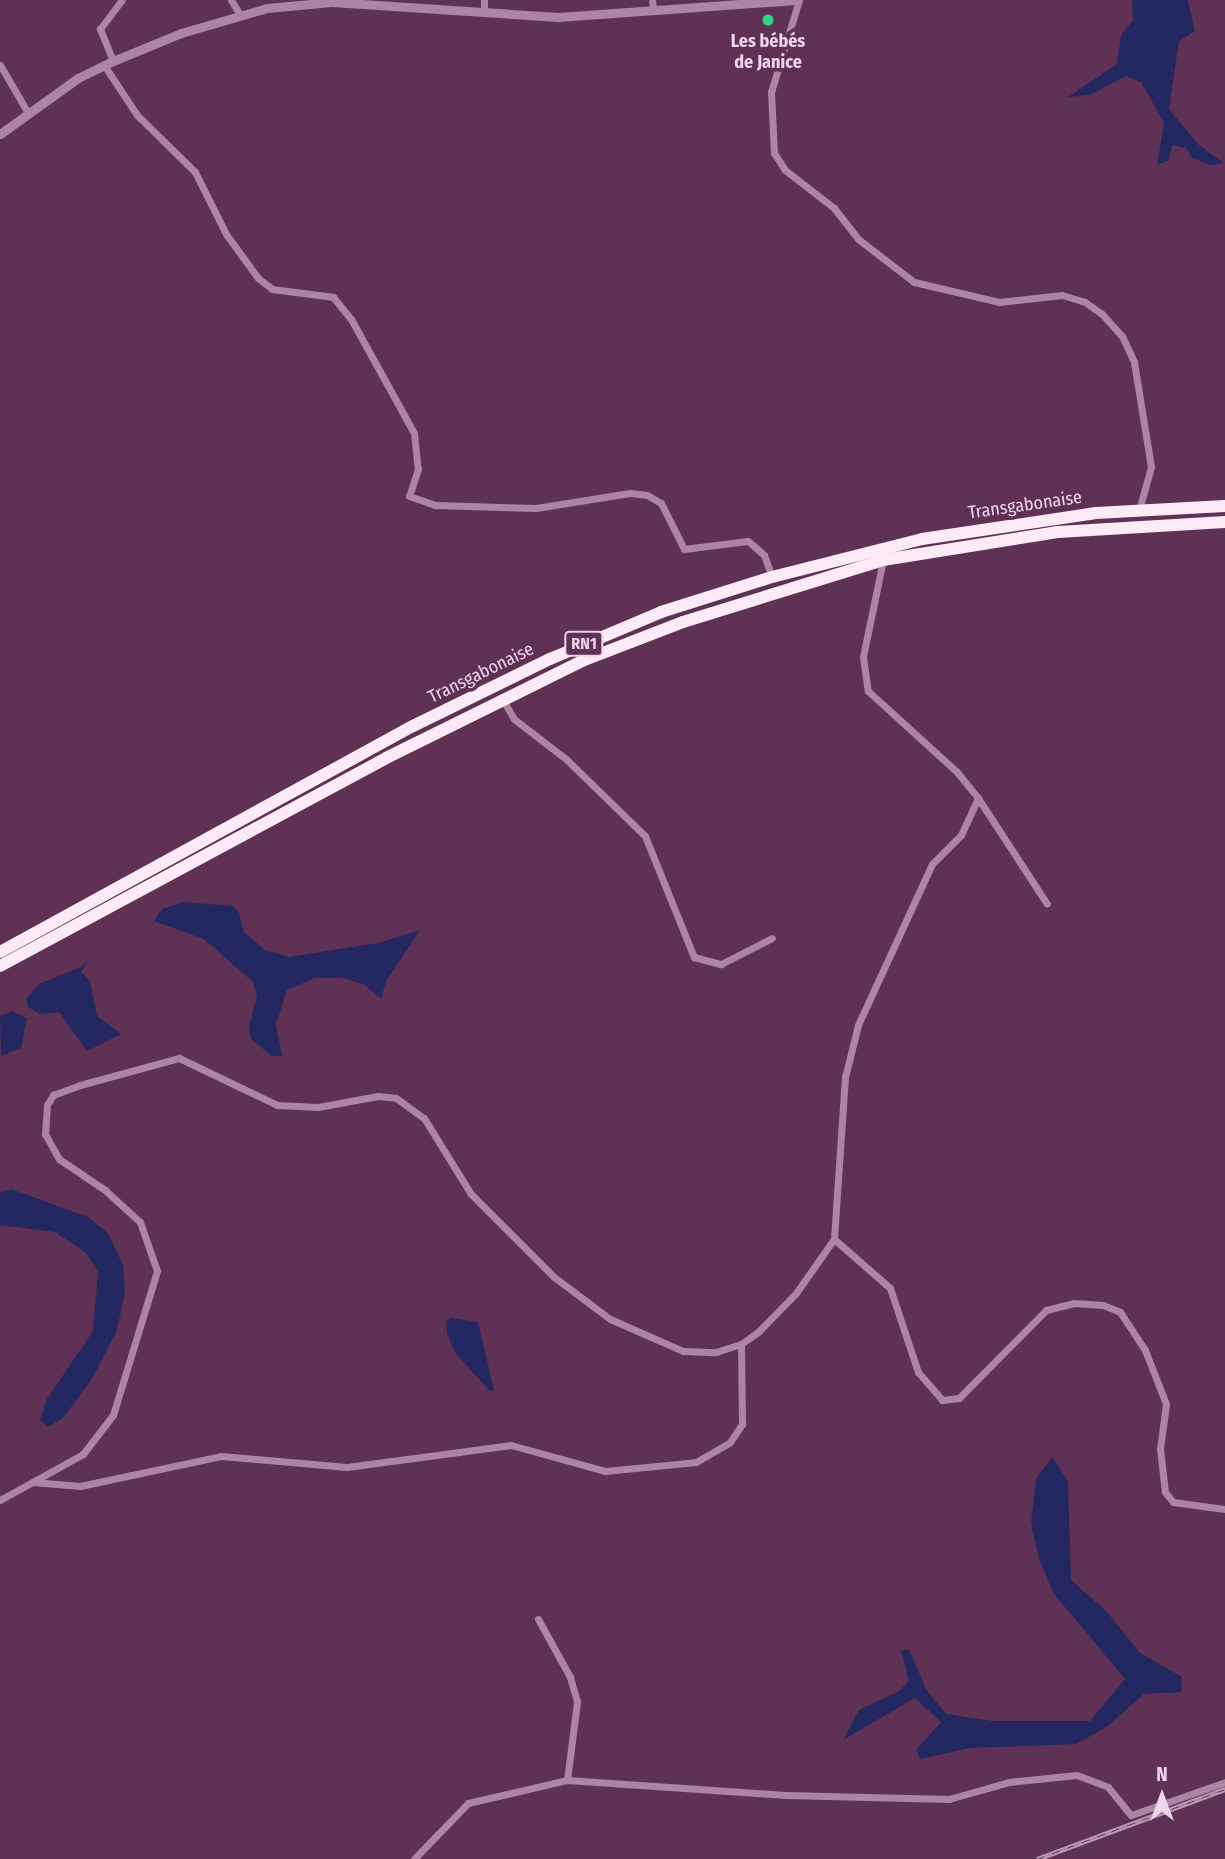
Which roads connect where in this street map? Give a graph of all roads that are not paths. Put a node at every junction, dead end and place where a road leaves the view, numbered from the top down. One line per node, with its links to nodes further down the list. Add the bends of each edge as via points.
1 (122, 0): 8 (street, via 100,29)
2 (231, 0): 7 (street)
3 (484, 0): 6 (street)
4 (797, 0): 5 (street); 13 (street, via 771,92 774,153 785,170 834,208 858,239 914,282 999,302 1062,295 1085,302 1102,314 1122,336 1134,362 1151,472)
5 (653, 4): 6 (street, via 558,17)
6 (484, 13): 7 (street, via 308,2)
7 (240, 15): 8 (street)
8 (109, 63): 10 (street); 16 (street, via 137,115 195,172 226,234 258,278 272,289 333,297 351,319 414,433 418,468 409,496 435,505 536,508 630,493 647,495 661,503 684,549 748,541 764,555)
9 (0, 65): 10 (street)
10 (28, 113): 11 (street)
11 (0, 134)
12 (1225, 506): 13 (highway, Transgabonaise / RN1)
13 (1139, 510): 16 (highway, Transgabonaise / RN1, via 922,539)
14 (1225, 522): 15 (highway, Transgabonaise / RN1, via 1058,532)
15 (883, 560): 17 (highway, Transgabonaise / RN1, via 683,622 582,661); 18 (street, via 863,657 868,691 957,772)
16 (772, 577): 21 (highway, Transgabonaise / RN1, via 661,612 494,686)
17 (503, 699): 20 (street, via 514,719 566,759 645,836 694,957 721,964); 22 (highway, Transgabonaise / RN1)
18 (978, 798): 19 (street); 23 (street, via 961,835 932,864 858,1025 845,1077)
19 (1047, 904)
20 (772, 938)
21 (0, 952)
22 (0, 966)
23 (834, 1240): 24 (street, via 796,1293); 27 (street, via 890,1288 918,1372 931,1393 942,1400 959,1398 1046,1310 1074,1303 1103,1305 1120,1312 1145,1350 1166,1404 1160,1449 1165,1492 1173,1502)
24 (741, 1344): 25 (street, via 742,1424 730,1442 696,1462 605,1471 511,1445 347,1467 221,1456 80,1486); 25 (street, via 716,1352 683,1351 610,1319 554,1277 493,1217 452,1169 424,1118 396,1098 378,1096 318,1107 277,1105 179,1058 80,1085 53,1095 47,1105 45,1134 59,1159 105,1190 140,1222 157,1271 113,1415 83,1454)
25 (33, 1482): 26 (street)
26 (0, 1500)
27 (1225, 1509)
28 (538, 1619): 29 (street, via 570,1677 577,1702)
29 (567, 1780): 30 (street, via 785,1795 949,1799 1009,1782 1077,1775 1108,1787 1131,1815); 31 (street, via 468,1803)
30 (1225, 1782)
31 (414, 1859)

